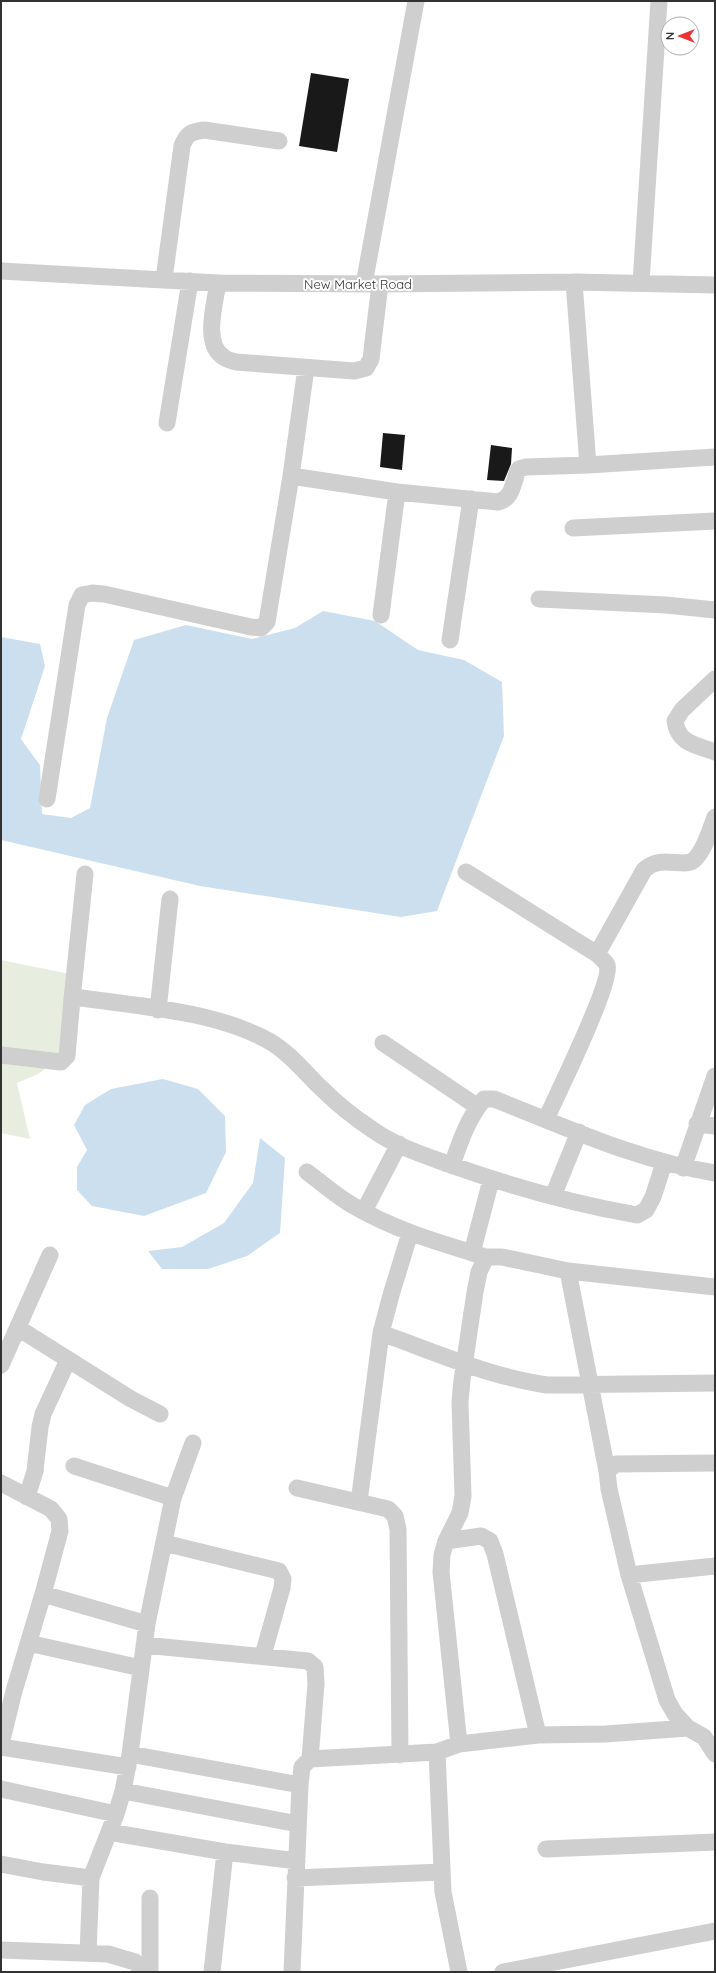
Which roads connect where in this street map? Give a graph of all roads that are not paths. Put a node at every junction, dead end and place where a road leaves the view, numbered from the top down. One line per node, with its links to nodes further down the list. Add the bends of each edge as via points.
1 (416, 1): 10 (street)
2 (659, 1): 9 (street)
3 (279, 141): 5 (street, via 204,130 192,132 186,137 182,146)
4 (1, 272): 5 (street, New Market Road)
5 (164, 279): 6 (street, New Market Road)
6 (190, 280): 7 (street, New Market Road); 13 (street)
7 (218, 282): 10 (street, New Market Road); 12 (street, via 211,331 215,348 224,358 236,362)
8 (574, 282): 9 (street, New Market Road); 10 (street, New Market Road); 15 (street)
9 (641, 283): 11 (street, New Market Road)
10 (372, 284): 12 (street, via 371,359 366,368 354,371)
11 (715, 285)
12 (306, 368): 16 (street)
13 (167, 423)
14 (715, 457): 15 (street)
15 (588, 466): 18 (street, via 526,467 519,469 510,496 504,501)
16 (291, 476): 17 (street); 27 (street, via 270,608 267,622 262,628 104,594 82,595 77,605)
17 (397, 492): 18 (street); 23 (street)
18 (471, 499): 24 (street)
19 (715, 521): 20 (street)
20 (573, 528)
21 (539, 599): 22 (street)
22 (715, 610)
23 (381, 615)
24 (450, 640)
25 (715, 679): 26 (street, via 682,710 675,721 676,732 685,741)
26 (715, 752)
27 (47, 799)
28 (715, 817): 32 (street, via 695,860 687,864 659,862 650,864 644,870)
29 (466, 872): 32 (street)
30 (85, 874): 33 (street)
31 (170, 899): 34 (street)
32 (597, 954): 39 (street, via 607,965 608,976 601,998)
33 (72, 999): 34 (street, via 82,998); 36 (street, via 67,1056 61,1062)
34 (158, 1010): 43 (street, via 214,1020 269,1041 292,1058 350,1114 375,1132)
35 (383, 1043): 38 (street)
36 (1, 1055)
37 (715, 1076): 40 (street)
38 (478, 1107): 39 (street, via 484,1099 494,1099); 45 (street, via 466,1128)
39 (546, 1119): 42 (street)
40 (697, 1124): 41 (street); 46 (street)
41 (715, 1126)
42 (579, 1132): 44 (street); 50 (street)
43 (399, 1144): 45 (street); 51 (street)
44 (664, 1163): 46 (street); 50 (street, via 653,1197 646,1210 637,1214)
45 (452, 1165): 49 (street)
46 (683, 1168): 48 (street)
47 (307, 1172): 51 (street)
48 (715, 1173)
49 (491, 1180): 50 (street); 54 (street)
50 (553, 1196)
51 (364, 1211): 52 (street)
52 (410, 1233): 54 (street); 58 (street)
53 (50, 1255): 57 (street)
54 (479, 1255): 55 (street, via 502,1257); 60 (street, via 479,1272)
55 (568, 1271): 56 (street); 63 (street)
56 (715, 1287)
57 (18, 1328): 59 (street); 61 (street)
58 (381, 1333): 60 (street); 73 (street)
59 (68, 1360): 64 (street); 71 (street, via 43,1414 35,1471)
60 (465, 1363): 63 (street, via 532,1383); 74 (street, via 460,1402 463,1496 460,1513)
61 (1, 1365)
62 (715, 1383): 63 (street)
63 (590, 1385): 68 (street)
64 (160, 1414)
65 (193, 1443): 72 (street)
66 (715, 1463): 68 (street, via 616,1464)
67 (74, 1466): 72 (street)
68 (607, 1472): 77 (street)
69 (1, 1483): 71 (street)
70 (296, 1488): 73 (street)
71 (26, 1497): 78 (street, via 51,1509 59,1519 60,1531)
72 (173, 1498): 75 (street)
73 (359, 1502): 90 (street, via 388,1509 395,1516 398,1529)
74 (446, 1541): 85 (street, via 481,1536 490,1541); 87 (street, via 441,1572)
75 (164, 1542): 79 (street); 82 (street, via 278,1571 283,1579 282,1588)
76 (715, 1566): 77 (street)
77 (629, 1574): 84 (street, via 667,1700)
78 (43, 1594): 79 (street); 80 (street)
79 (147, 1624): 81 (street)
80 (28, 1643): 83 (street); 86 (street)
81 (144, 1645): 82 (street); 83 (street)
82 (263, 1655): 92 (street, via 308,1661 315,1667)
83 (141, 1668): 93 (street)
84 (688, 1728): 85 (street, via 605,1734); 91 (street, via 704,1737)
85 (538, 1735): 87 (street)
86 (1, 1744)
87 (459, 1744): 89 (street)
88 (1, 1747): 93 (street)
89 (437, 1752): 90 (street); 105 (street)
90 (400, 1754): 92 (street)
91 (715, 1754)
92 (310, 1759): 94 (street, via 302,1768)
93 (129, 1760): 94 (street); 96 (street)
94 (300, 1785): 98 (street)
95 (1, 1789): 97 (street)
96 (123, 1791): 97 (street); 98 (street)
97 (116, 1814): 99 (street)
98 (298, 1824): 103 (street)
99 (109, 1832): 102 (street); 106 (street)
100 (715, 1842): 101 (street)
101 (546, 1849)
102 (225, 1852): 103 (street); 115 (street)
103 (297, 1861): 107 (street)
104 (1, 1864): 106 (street)
105 (442, 1872): 107 (street); 117 (street, via 446,1908)
106 (91, 1878): 111 (street)
107 (295, 1878): 116 (street)
108 (150, 1898): 114 (street)
109 (715, 1931): 112 (street)
110 (1, 1950): 111 (street)
111 (88, 1953): 113 (street, via 123,1957 135,1962)
112 (526, 1970): 118 (street)
113 (143, 1972)
114 (150, 1972)
115 (212, 1972)
116 (292, 1972)
117 (459, 1972)
118 (503, 1972)

